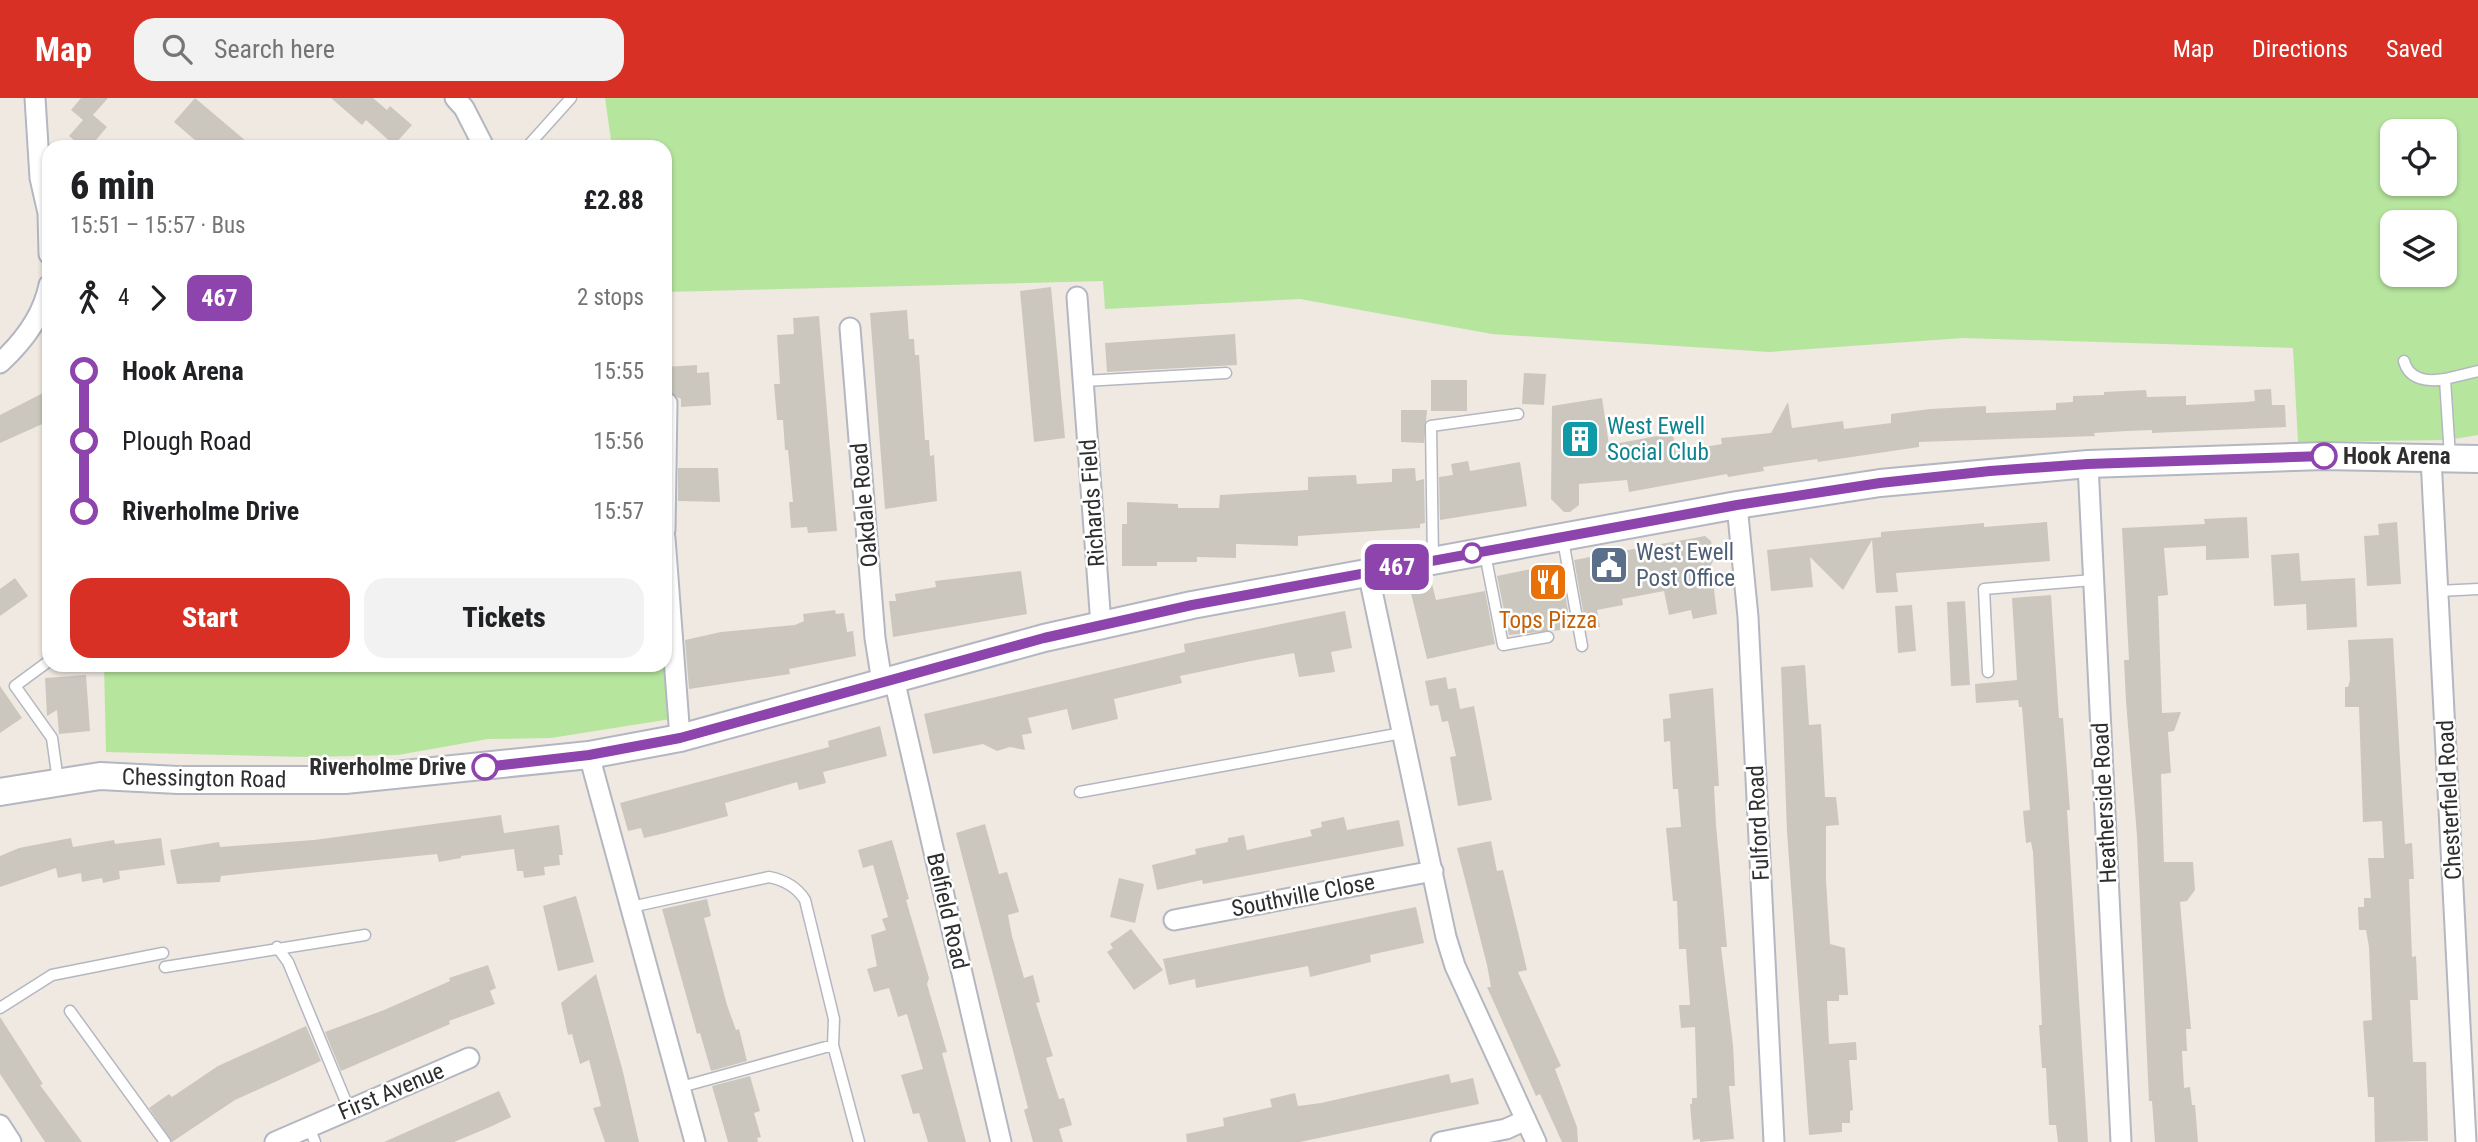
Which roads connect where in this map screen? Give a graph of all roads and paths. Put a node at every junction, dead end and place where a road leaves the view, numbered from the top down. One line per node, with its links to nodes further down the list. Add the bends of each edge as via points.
1 (35, 98): 6 (street)
2 (455, 98): 4 (street)
3 (571, 98): 5 (lane)
4 (480, 140)
5 (533, 140)
6 (42, 187)
7 (1077, 297): 15 (street, Richards Field)
8 (42, 307): 11 (street, via 15,349)
9 (850, 328): 34 (street, Oakdale Road, via 875,638)
10 (2404, 361): 14 (lane, via 2417,377)
11 (0, 363)
12 (2478, 371): 14 (lane)
13 (1226, 373): 15 (lane)
14 (2445, 379): 17 (lane)
15 (1084, 381): 28 (street, Richards Field)
16 (1518, 414): 23 (lane, via 1431,426)
17 (2441, 458): 18 (main road, Chessington Road); 19 (main road, Chessington Road, via 2324,456); 27 (street, Chesterfield Road)
18 (2478, 459)
19 (2088, 464): 20 (main road, Chessington Road, via 1880,483); 25 (street, Heatherside Road)
20 (1737, 505): 21 (main road, Chessington Road); 65 (street, Fulford Road, via 1748,617)
21 (1562, 536): 22 (main road, Chessington Road); 31 (lane)
22 (1485, 550): 23 (main road, Chessington Road); 30 (lane, via 1503,645)
23 (1433, 560): 24 (main road, Chessington Road)
24 (1368, 572): 28 (main road, Chessington Road); 35 (street)
25 (2093, 580): 33 (lane, via 1984,589); 66 (street, Heatherside Road)
26 (2478, 589): 27 (lane)
27 (2438, 591): 67 (street, Chesterfield Road)
28 (1101, 625): 34 (main road, Chessington Road)
29 (672, 631): 36 (street)
30 (1548, 637)
31 (1582, 646)
32 (42, 666): 38 (lane, via 15,686 52,738)
33 (1988, 672)
34 (888, 680): 36 (main road, Chessington Road); 62 (street, Belfield Road)
35 (1402, 733): 40 (lane); 41 (street)
36 (680, 738): 37 (main road, Chessington Road)
37 (589, 755): 38 (main road, Chessington Road, via 345,780 100,776); 42 (street)
38 (58, 782): 39 (main road, Chessington Road)
39 (0, 792)
40 (1080, 792)
41 (1433, 871): 43 (street, Southville Close); 54 (street, via 1455,966)
42 (631, 907): 50 (lane, via 769,877 781,879 805,900 834,1019); 52 (street)
43 (1174, 920)
44 (365, 935): 45 (lane)
45 (278, 947): 47 (lane); 53 (lane)
46 (163, 953): 48 (lane, via 52,975)
47 (165, 967)
48 (0, 1007)
49 (70, 1011): 58 (lane)
50 (833, 1045): 52 (lane); 61 (lane)
51 (468, 1058): 53 (street, First Avenue)
52 (681, 1087): 60 (street)
53 (349, 1110): 56 (street, First Avenue)
54 (1526, 1120): 63 (street, via 1506,1129); 64 (street)
55 (0, 1125): 57 (street)
56 (312, 1135): 59 (street, First Avenue)
57 (11, 1142)
58 (164, 1142)
59 (275, 1142)
60 (695, 1142)
61 (859, 1142)
62 (1002, 1142)
63 (1441, 1142)
64 (1536, 1142)
65 (1774, 1142)
66 (2121, 1142)
67 (2466, 1142)

